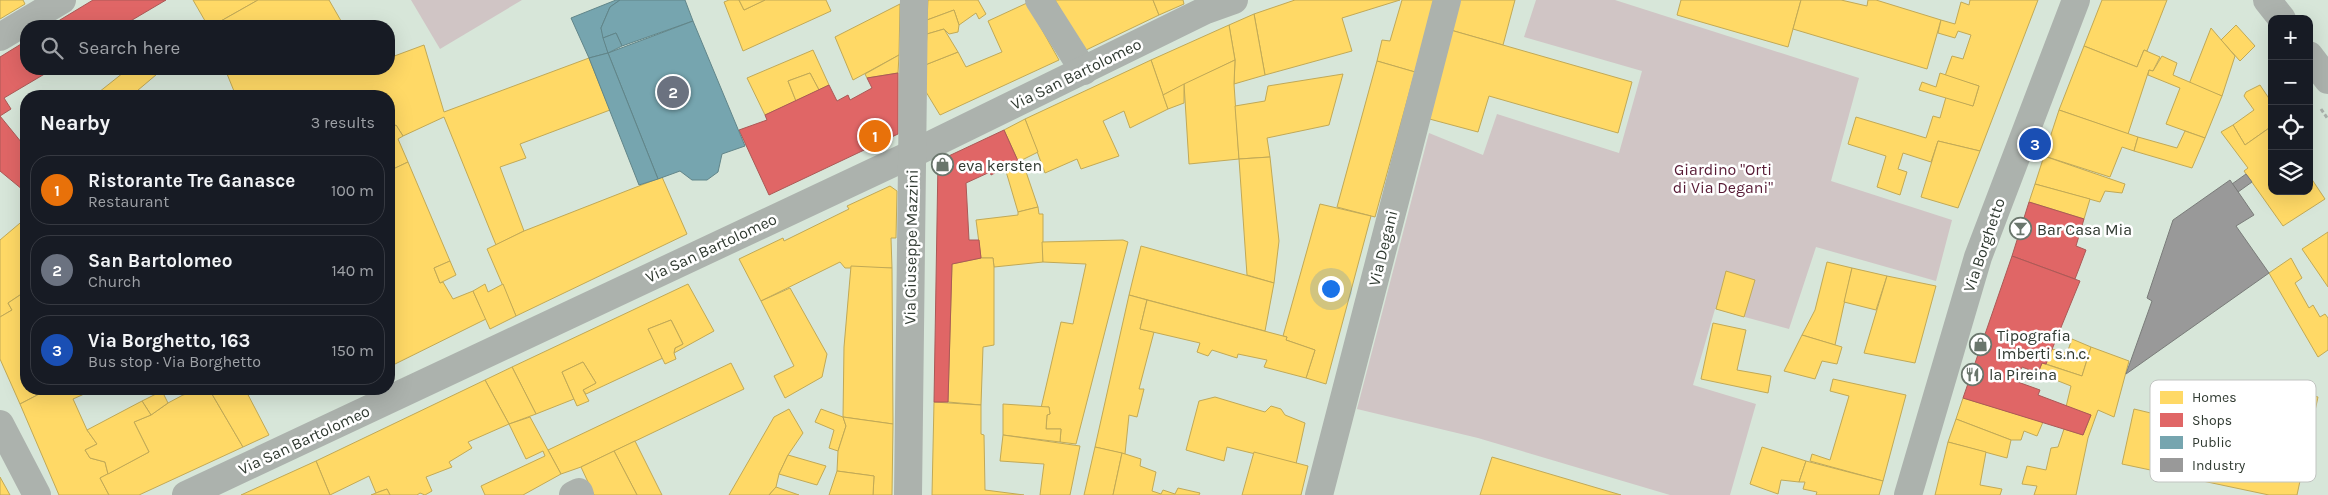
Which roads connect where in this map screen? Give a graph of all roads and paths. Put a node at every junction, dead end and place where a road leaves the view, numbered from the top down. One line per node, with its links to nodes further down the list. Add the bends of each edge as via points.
1 (62, 0): 9 (street)
2 (914, 0): 13 (street, Via Giuseppe Mazzini)
3 (1039, 0): 12 (street)
4 (1234, 0): 12 (street, Via San Bartolomeo, via 1206,10)
5 (1447, 0): 20 (street, Via Degani)
6 (2076, 0): 21 (street, Via Borghetto, via 1978,256)
7 (2268, 0): 8 (street)
8 (2279, 15)
9 (28, 20)
10 (20, 25): 11 (street)
11 (0, 37)
12 (1084, 71): 13 (street, Via San Bartolomeo)
13 (912, 154): 16 (street, Via San Bartolomeo); 19 (street, Via Giuseppe Mazzini)
14 (0, 424): 15 (street)
15 (37, 495)
16 (186, 495)
17 (573, 495): 18 (street, via 579,492)
18 (580, 495)
19 (908, 495)
20 (1319, 495)
21 (1908, 495)

